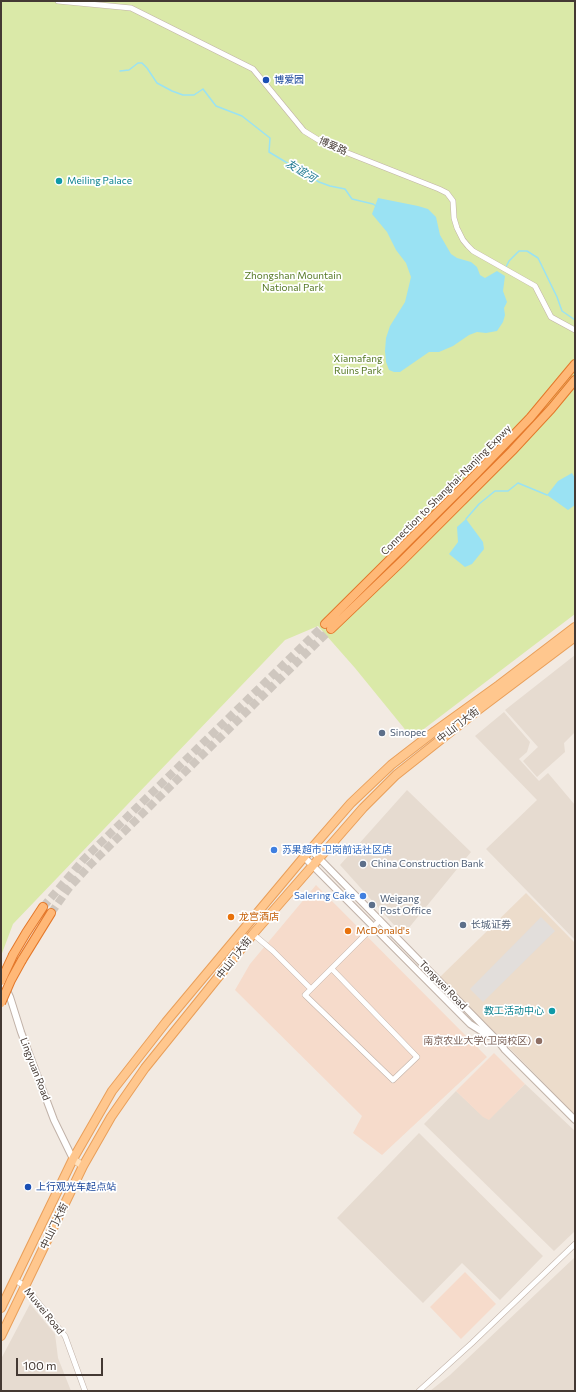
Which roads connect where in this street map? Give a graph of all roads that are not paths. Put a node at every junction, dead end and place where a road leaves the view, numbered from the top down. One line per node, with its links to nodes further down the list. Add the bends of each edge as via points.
1 (58, 1): 2 (street, 博爱路, via 131,8 253,69 304,131 324,144 447,193 453,201 457,228 473,251 535,286 551,317)
2 (575, 330)
3 (575, 364): 4 (highway, Connection to Shanghai-Nanjing Expwy, via 530,418 328,627 402,562 512,451)
4 (575, 380)
5 (575, 627): 7 (main road, 中山门大街, via 391,765 351,803)
6 (575, 637): 9 (main road, 中山门大街, via 401,771)
7 (311, 850): 8 (main road, 中山门大街); 9 (street, Tongwei Road)
8 (304, 857): 10 (street); 23 (main road, 中山门大街, via 122,1077)
9 (319, 857): 10 (main road, 中山门大街); 13 (street, Tongwei Road)
10 (312, 865): 14 (street); 15 (main road, 中山门大街)
11 (43, 908): 17 (highway, bridge, via 13,955)
12 (50, 913): 20 (highway, bridge, via 11,980)
13 (380, 920): 14 (street); 21 (street, Tongwei Road)
14 (374, 926): 16 (street); 21 (street, via 470,1024)
15 (253, 934): 18 (street, via 273,950); 24 (main road, 中山门大街, via 131,1087)
16 (332, 969): 18 (street); 18 (street, via 417,1057 393,1080 305,995)
17 (1, 980): 19 (street, Lingyuan Road)
18 (311, 989)
19 (10, 997): 20 (street); 23 (street, Lingyuan Road, via 54,1120)
20 (1, 1003)
21 (499, 1042): 22 (street, Tongwei Road)
22 (575, 1120)
23 (73, 1159): 24 (main road); 26 (main road, 中山门大街)
24 (83, 1166): 27 (main road, 中山门大街)
25 (575, 1244): 31 (street)
26 (15, 1280): 27 (street, Muwei Road); 28 (main road, 中山门大街)
27 (25, 1286): 29 (main road, 中山门大街); 30 (street, Muwei Road, via 65,1336)
28 (1, 1308)
29 (1, 1336)
30 (85, 1391)
31 (419, 1391)

